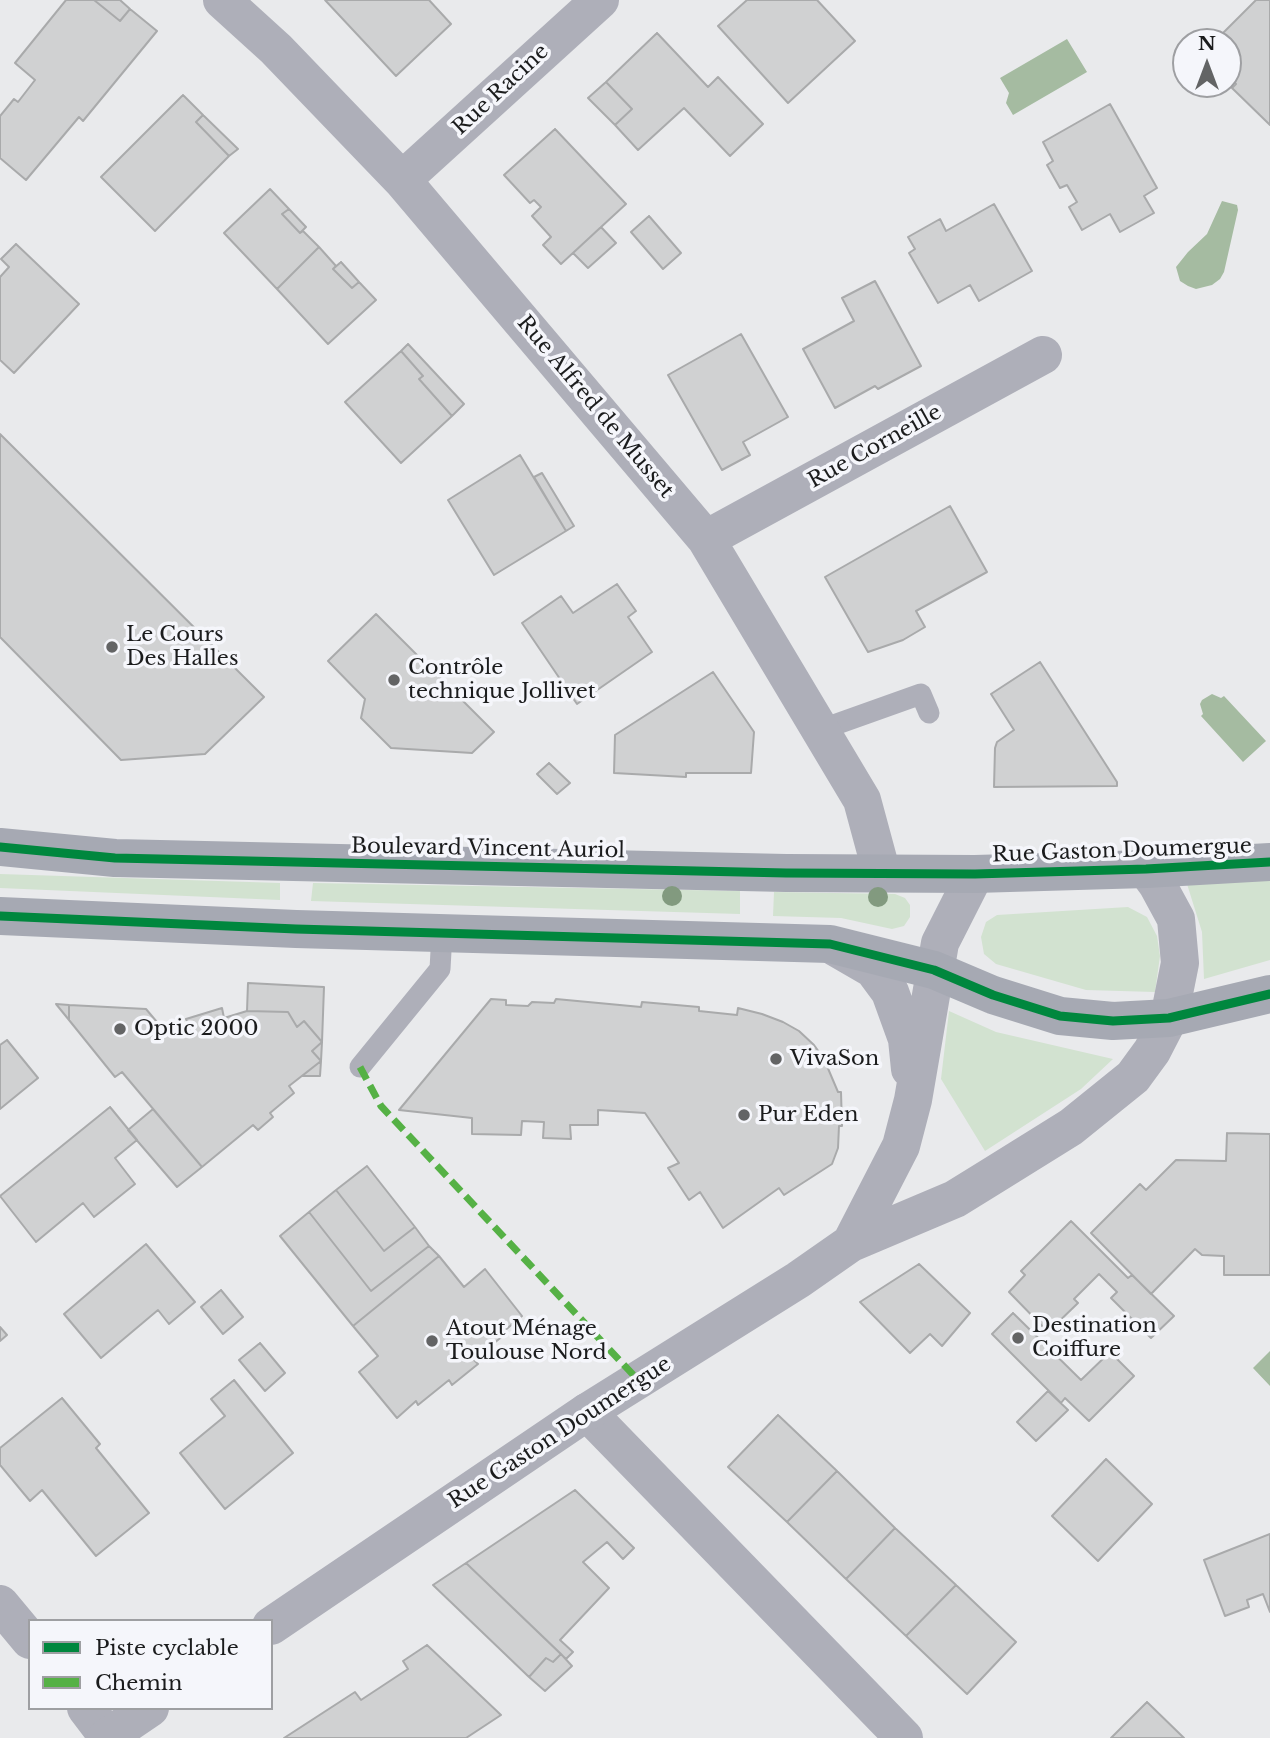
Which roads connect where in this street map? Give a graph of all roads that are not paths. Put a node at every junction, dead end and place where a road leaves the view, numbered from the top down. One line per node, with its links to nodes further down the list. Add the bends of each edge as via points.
1 (222, 0): 3 (street, Rue Alfred de Musset, via 276,49)
2 (600, 0): 3 (street, Rue Racine)
3 (402, 180): 5 (street, Rue Alfred de Musset)
4 (1043, 355): 5 (street, Rue Corneille)
5 (706, 540): 7 (street, Rue Alfred de Musset)
6 (929, 713): 7 (lane, via 920,694)
7 (820, 730): 11 (street, Rue Alfred de Musset, via 862,800)
8 (0, 847): 11 (main road, Boulevard Vincent Auriol, via 115,859)
9 (1270, 862): 10 (main road, Rue Gaston Doumergue)
10 (1146, 869): 12 (main road, Rue Gaston Doumergue); 18 (street, Rue Gaston Doumergue, via 1176,919 1180,963)
11 (882, 874): 12 (main road, Boulevard Vincent Auriol)
12 (975, 874): 16 (street, Rue Gaston Doumergue, via 940,943)
13 (0, 916): 14 (main road)
14 (442, 933): 15 (main road); 19 (lane, via 440,969)
15 (830, 944): 16 (main road); 20 (street, via 873,970 890,992 907,1039)
16 (934, 970): 18 (main road, via 1060,1016 1113,1021); 20 (street, Rue Gaston Doumergue)
17 (1270, 994): 18 (main road)
18 (1169, 1018): 21 (street, Rue Gaston Doumergue, via 1133,1077 1071,1127 955,1199)
19 (360, 1066)
20 (913, 1100): 21 (street, Rue Gaston Doumergue, via 901,1146)
21 (851, 1243): 22 (street, Rue Gaston Doumergue)
22 (587, 1412): 24 (street, Rue Gaston Doumergue); 28 (street)
23 (0, 1604): 25 (street)
24 (273, 1625)
25 (28, 1638)
26 (145, 1710): 27 (street)
27 (100, 1728)
28 (904, 1738)

